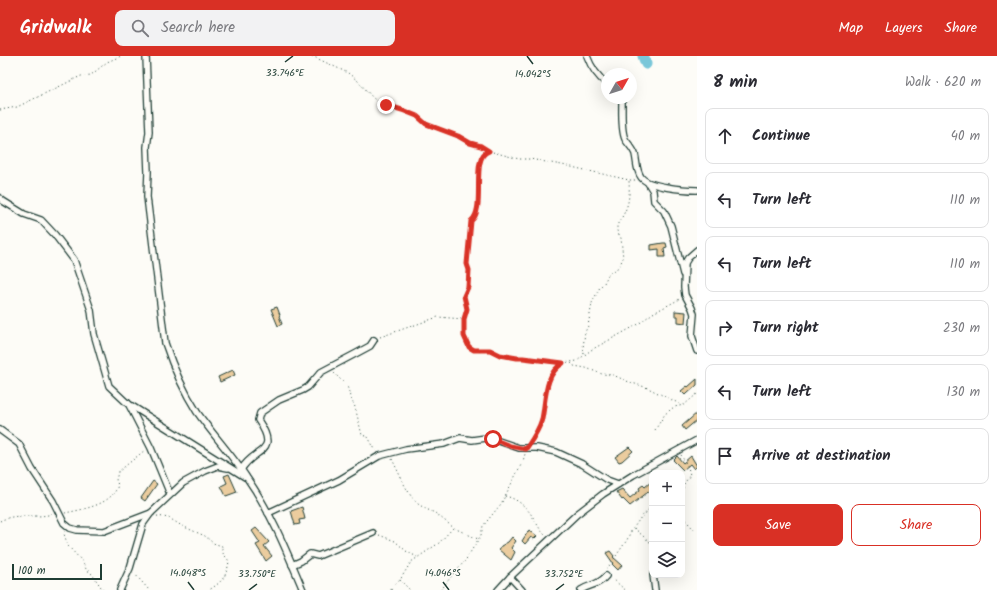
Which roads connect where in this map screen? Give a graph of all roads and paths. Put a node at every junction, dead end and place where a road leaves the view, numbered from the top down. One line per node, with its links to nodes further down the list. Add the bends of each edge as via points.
1 (121, 56): 7 (path, via 107,62 91,75 81,76 17,107)
2 (146, 56): 36 (street, via 149,132 147,197 166,343 178,377 197,412)
3 (312, 56): 8 (path, via 348,73 380,103 417,116 426,124)
4 (587, 56): 5 (street)
5 (601, 80)
6 (622, 104): 10 (street, via 624,137 636,156)
7 (0, 110)
8 (489, 151): 9 (path); 17 (path, via 484,153 482,158 479,170 478,209 471,221 467,264 468,287 464,296 467,309)
9 (629, 180): 10 (path); 20 (path, via 630,200 617,225 623,258 619,267 609,272 592,303 585,332)
10 (642, 180): 11 (street)
11 (648, 183): 12 (street); 15 (street, via 653,191 654,201 664,211 671,226)
12 (697, 190)
13 (0, 198): 25 (street, via 24,214 41,220 74,260 91,310 94,334 109,386)
14 (697, 250): 15 (street, via 685,263)
15 (684, 278): 16 (street)
16 (685, 295): 19 (street, via 694,314 692,336); 20 (path)
17 (464, 319): 18 (path, via 438,317); 22 (path, via 465,340 471,349)
18 (374, 340): 23 (street, via 370,346)
19 (697, 351)
20 (584, 355): 21 (path, via 577,361)
21 (570, 362): 22 (path); 26 (path, via 574,366 613,375 648,388)
22 (563, 363): 31 (path, via 551,375 542,419)
23 (330, 367): 34 (path, via 347,386 362,434 368,437); 36 (street, via 321,372 304,390 279,400 260,413 258,420 265,430 267,442 264,450 249,459)
24 (697, 394): 26 (path)
25 (127, 403): 30 (street); 35 (street)
26 (682, 405): 28 (path, via 665,414)
27 (0, 430): 43 (street, via 19,444)
28 (655, 430)
29 (697, 440): 32 (street)
30 (151, 448): 40 (street); 43 (path, via 118,472 116,492 98,504 64,513)
31 (526, 449): 33 (street, via 493,439 460,438 444,444); 39 (street, via 537,448 556,452); 41 (path, via 523,461)
32 (679, 450): 38 (path, via 690,475); 39 (street)
33 (388, 454): 34 (street); 50 (path, via 411,496)
34 (379, 456): 45 (street, via 339,480)
35 (231, 469): 37 (street); 40 (street, via 218,466 204,471)
36 (241, 470): 37 (street)
37 (247, 478): 45 (street)
38 (685, 482)
39 (618, 484): 54 (street, via 577,514)
40 (170, 494): 44 (street)
41 (504, 496): 53 (path, via 501,504 483,526); 54 (path, via 514,498 524,505)
42 (651, 506): 49 (path)
43 (58, 512): 47 (path, via 43,517 33,515); 48 (street)
44 (151, 513): 48 (street, via 104,531 77,530); 58 (street, via 143,524); 67 (path, via 169,518 222,546 222,552 229,561 228,571 219,584)
45 (268, 514): 57 (street)
46 (685, 520): 51 (path)
47 (0, 521)
48 (64, 523): 64 (path, via 68,546)
49 (634, 527): 55 (path); 60 (path, via 611,562)
50 (454, 528): 53 (path); 56 (path, via 439,543)
51 (697, 531)
52 (373, 533): 56 (path, via 395,541); 57 (street, via 318,556 310,554)
53 (478, 540): 71 (path, via 465,561)
54 (549, 540): 59 (street)
55 (650, 542)
56 (418, 557): 62 (path, via 411,562)
57 (292, 565): 68 (street)
58 (130, 568): 65 (street); 66 (path)
59 (510, 577): 72 (street); 73 (street)
60 (608, 577): 63 (street); 74 (path)
61 (654, 578): 75 (street)
62 (400, 580): 69 (path); 70 (path)
63 (584, 589)
64 (103, 590)
65 (120, 590)
66 (149, 590)
67 (209, 590)
68 (303, 590)
69 (391, 590)
70 (410, 590)
71 (441, 590)
72 (498, 590)
73 (522, 590)
74 (625, 590)
75 (656, 590)

